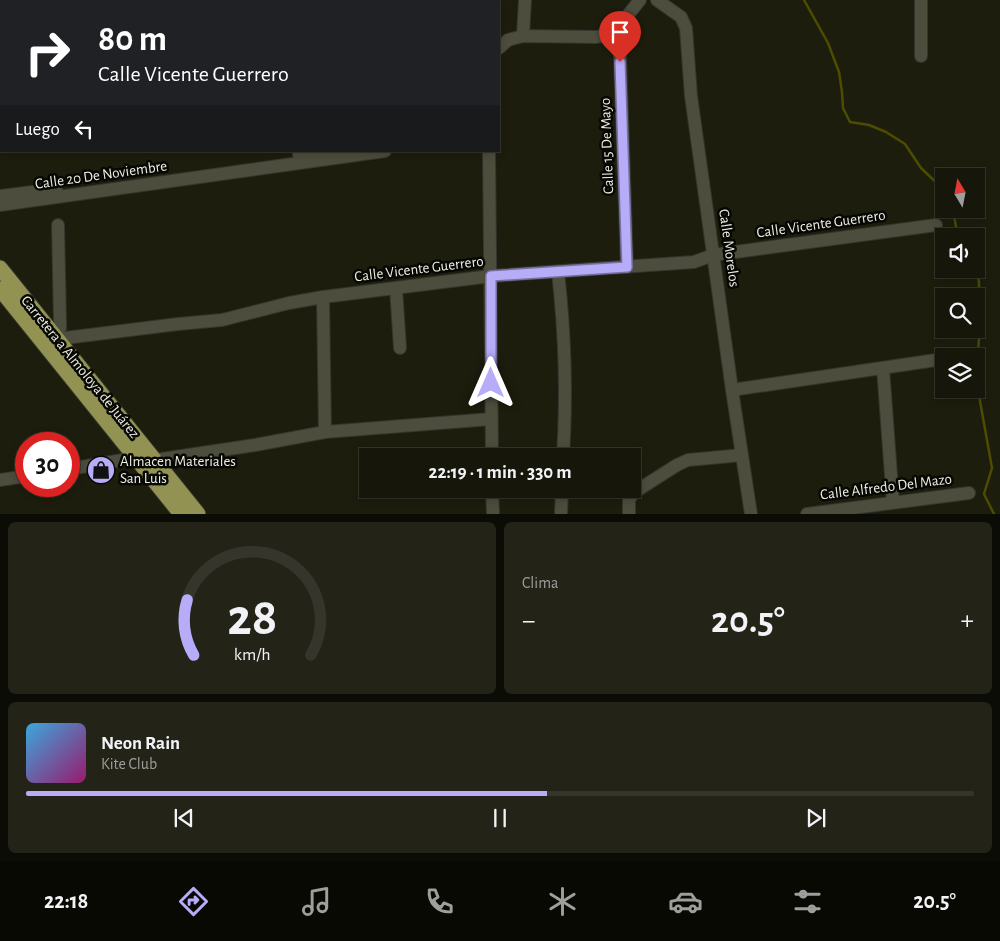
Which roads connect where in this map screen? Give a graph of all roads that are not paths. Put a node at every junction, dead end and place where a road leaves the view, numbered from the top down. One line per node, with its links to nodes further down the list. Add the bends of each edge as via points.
1 (525, 0): 6 (street)
2 (640, 0): 5 (street)
3 (657, 0): 17 (street, Calle Morelos, via 681,17 686,28 691,96)
4 (921, 0): 8 (street)
5 (619, 25): 6 (street, via 600,37); 18 (street, Calle 15 De Mayo)
6 (523, 36): 7 (street, via 508,40)
7 (500, 47)
8 (920, 56)
9 (314, 152): 13 (street, Calle 20 De Noviembre)
10 (372, 152): 12 (street, Calle 20 De Noviembre)
11 (489, 152): 21 (street)
12 (334, 155): 14 (street, Calle 20 De Noviembre)
13 (0, 196)
14 (0, 205)
15 (58, 225): 25 (street, via 60,328)
16 (936, 225): 17 (street, Calle Vicente Guerrero)
17 (713, 255): 18 (street, Calle Vicente Guerrero, via 694,262); 29 (street, Calle Morelos)
18 (627, 267): 20 (street, Calle Vicente Guerrero)
19 (0, 268): 25 (main road, Carretera a Almoloya de Juárez)
20 (558, 272): 21 (street, Calle Vicente Guerrero); 33 (street, via 565,338)
21 (491, 276): 22 (street, Calle Vicente Guerrero); 30 (street)
22 (396, 288): 24 (street, Calle Vicente Guerrero); 26 (street)
23 (0, 289): 35 (main road, Carretera a Almoloya de Juárez)
24 (322, 297): 25 (street, Calle Vicente Guerrero, via 227,319); 31 (street)
25 (54, 335): 36 (main road, Carretera a Almoloya de Juárez)
26 (400, 348)
27 (935, 360): 28 (street)
28 (884, 368): 29 (street); 43 (street)
29 (732, 390): 34 (street, Calle Morelos)
30 (491, 419): 31 (street); 32 (street)
31 (325, 432): 36 (street)
32 (492, 448)
33 (563, 448)
34 (742, 455): 49 (street, via 688,460 676,465 633,493 629,500); 50 (street, Calle Morelos)
35 (134, 458): 37 (street); 45 (main road, Carretera a Almoloya de Juárez)
36 (155, 460): 46 (main road, Carretera a Almoloya de Juárez)
37 (80, 467)
38 (15, 478): 39 (street)
39 (0, 480)
40 (970, 493): 43 (street, Calle Alfredo Del Mazo)
41 (492, 498): 47 (street)
42 (562, 498): 48 (street)
43 (893, 502): 44 (street, Calle Alfredo Del Mazo)
44 (829, 512): 51 (street, Calle Alfredo Del Mazo)
45 (181, 514)
46 (198, 514)
47 (493, 514)
48 (561, 514)
49 (629, 514)
50 (751, 514)
51 (807, 514)

